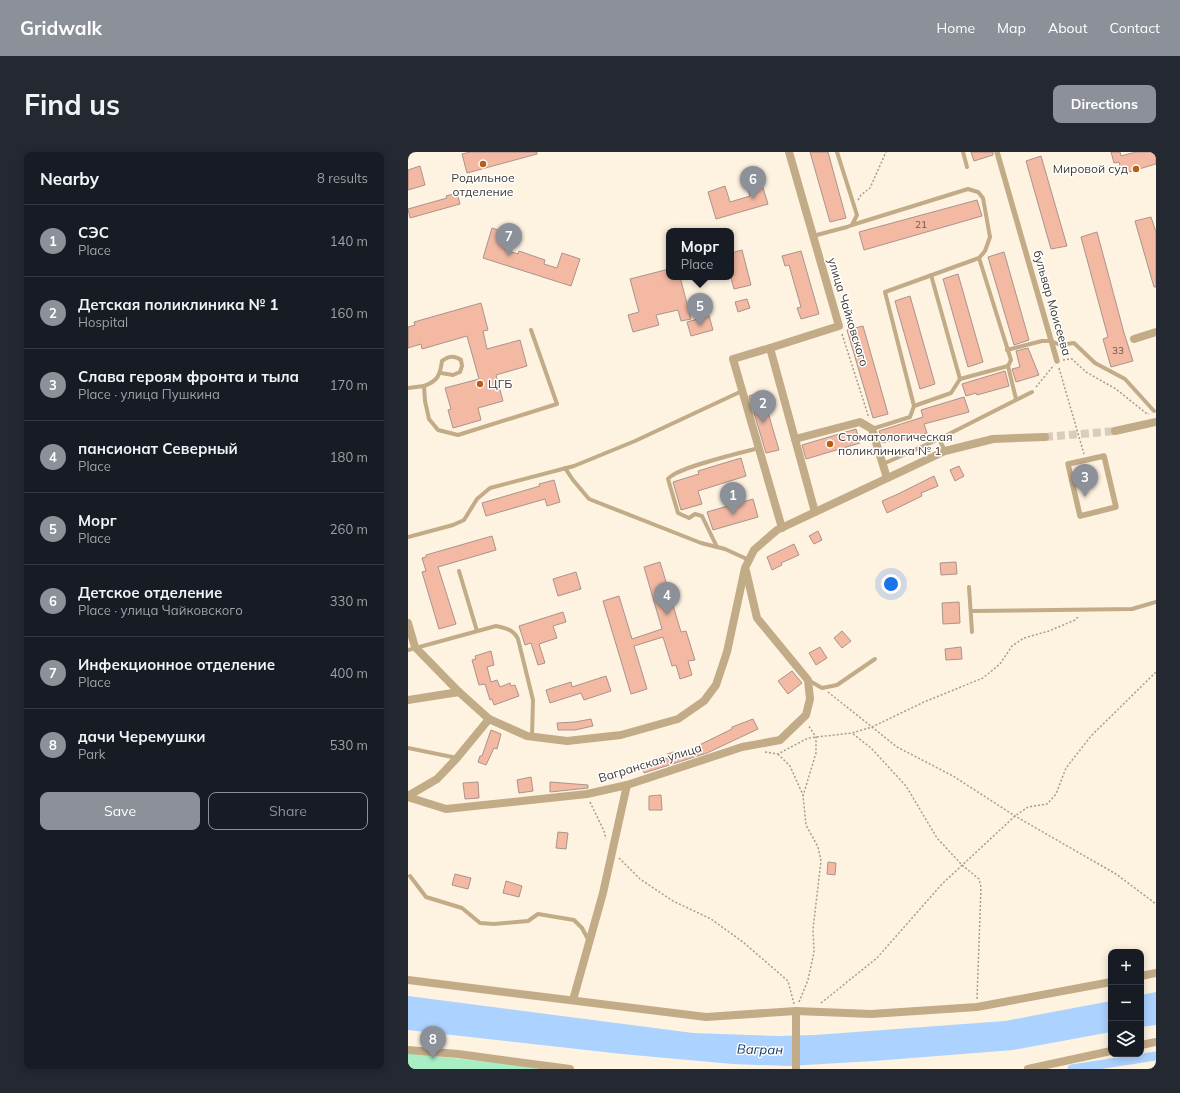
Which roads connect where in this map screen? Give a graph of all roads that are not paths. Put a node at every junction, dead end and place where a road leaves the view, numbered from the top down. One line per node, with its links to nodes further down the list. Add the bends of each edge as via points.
1 (789, 152): 7 (street, улица Чайковского)
2 (837, 152): 6 (lane, via 857,215)
3 (963, 152): 5 (lane)
4 (997, 152): 13 (street, бульвар Моисеева)
5 (967, 167)
6 (852, 224): 7 (lane); 8 (lane, via 968,189 978,192 983,198 990,237)
7 (813, 236): 14 (street, улица Чайковского, via 839,326)
8 (979, 258): 9 (lane); 15 (lane)
9 (931, 275): 19 (lane); 25 (lane, via 885,292)
10 (531, 330): 20 (lane, via 557,404 458,435 438,430 429,419)
11 (1156, 332): 12 (street)
12 (1134, 339)
13 (1051, 341): 15 (lane); 16 (street, бульвар Моисеева); 26 (lane, via 1060,345 1074,343 1095,363 1125,379)
14 (770, 348): 22 (street, via 733,359); 32 (street)
15 (1007, 350): 17 (lane, via 1011,360)
16 (1057, 361)
17 (1008, 366): 19 (lane); 24 (lane)
18 (441, 373): 18 (lane, via 442,361 448,357 456,356 461,360 460,372 453,375); 20 (lane, via 434,382)
19 (960, 379): 25 (lane, via 951,393)
20 (424, 386): 21 (lane)
21 (408, 388)
22 (742, 391): 33 (street); 37 (lane, via 635,441)
23 (1032, 392): 24 (lane)
24 (1016, 399): 31 (lane)
25 (914, 406): 28 (lane, via 910,417)
26 (1153, 412)
27 (1156, 422): 29 (street)
28 (872, 429): 32 (street, via 860,422); 36 (street)
29 (1115, 431)
30 (1045, 437): 34 (street, via 993,439)
31 (939, 438): 34 (lane); 36 (lane)
32 (795, 439): 39 (street)
33 (759, 448): 40 (street); 42 (lane, via 683,469 668,479 678,513 689,518 695,514 702,516)
34 (945, 451): 38 (street)
35 (1086, 460): 35 (street, via 1104,456 1116,507 1080,516 1068,464)
36 (883, 464): 38 (street)
37 (566, 468): 41 (lane, via 490,488 477,499 464,520); 42 (lane, via 589,499)
38 (887, 478): 39 (street)
39 (815, 512): 40 (street)
40 (782, 528): 43 (street, via 754,550)
41 (408, 537)
42 (717, 547): 43 (lane)
43 (749, 560): 44 (street)
44 (745, 568): 54 (street, via 757,618); 58 (street, via 727,652 716,685 704,701 678,719 621,735 567,741)
45 (460, 571): 50 (lane)
46 (969, 586): 48 (lane)
47 (1156, 602): 48 (lane, via 1132,609)
48 (972, 611): 51 (lane)
49 (408, 623): 52 (street)
50 (477, 632): 52 (lane); 58 (lane, via 496,626 515,633 533,700)
51 (972, 632)
52 (412, 649): 55 (street)
53 (875, 659): 54 (lane, via 837,685 822,688)
54 (808, 680): 61 (street, Вагранская улица, via 810,698 806,715 780,740 742,747)
55 (459, 692): 56 (street); 57 (street)
56 (408, 700)
57 (489, 719): 58 (street); 60 (street)
58 (532, 736)
59 (408, 748): 60 (lane)
60 (457, 758): 62 (street, via 437,779)
61 (627, 785): 62 (street, Вагранская улица, via 587,794 446,809); 64 (street, via 603,893)
62 (408, 797)
63 (410, 876): 64 (lane, via 426,897 462,908 480,923 528,921 538,914 574,920 582,928)
64 (589, 942): 69 (street)
65 (1156, 974): 66 (street)
66 (1144, 976)
67 (408, 980): 69 (street)
68 (1108, 983): 70 (street, via 977,1007 871,1014)
69 (573, 1000): 70 (street, via 706,1017)
70 (796, 1011): 76 (street)
71 (1156, 1042): 72 (street)
72 (1144, 1044)
73 (408, 1050): 75 (street)
74 (1108, 1052): 77 (street)
75 (570, 1069)
76 (796, 1069)
77 (1028, 1069)

